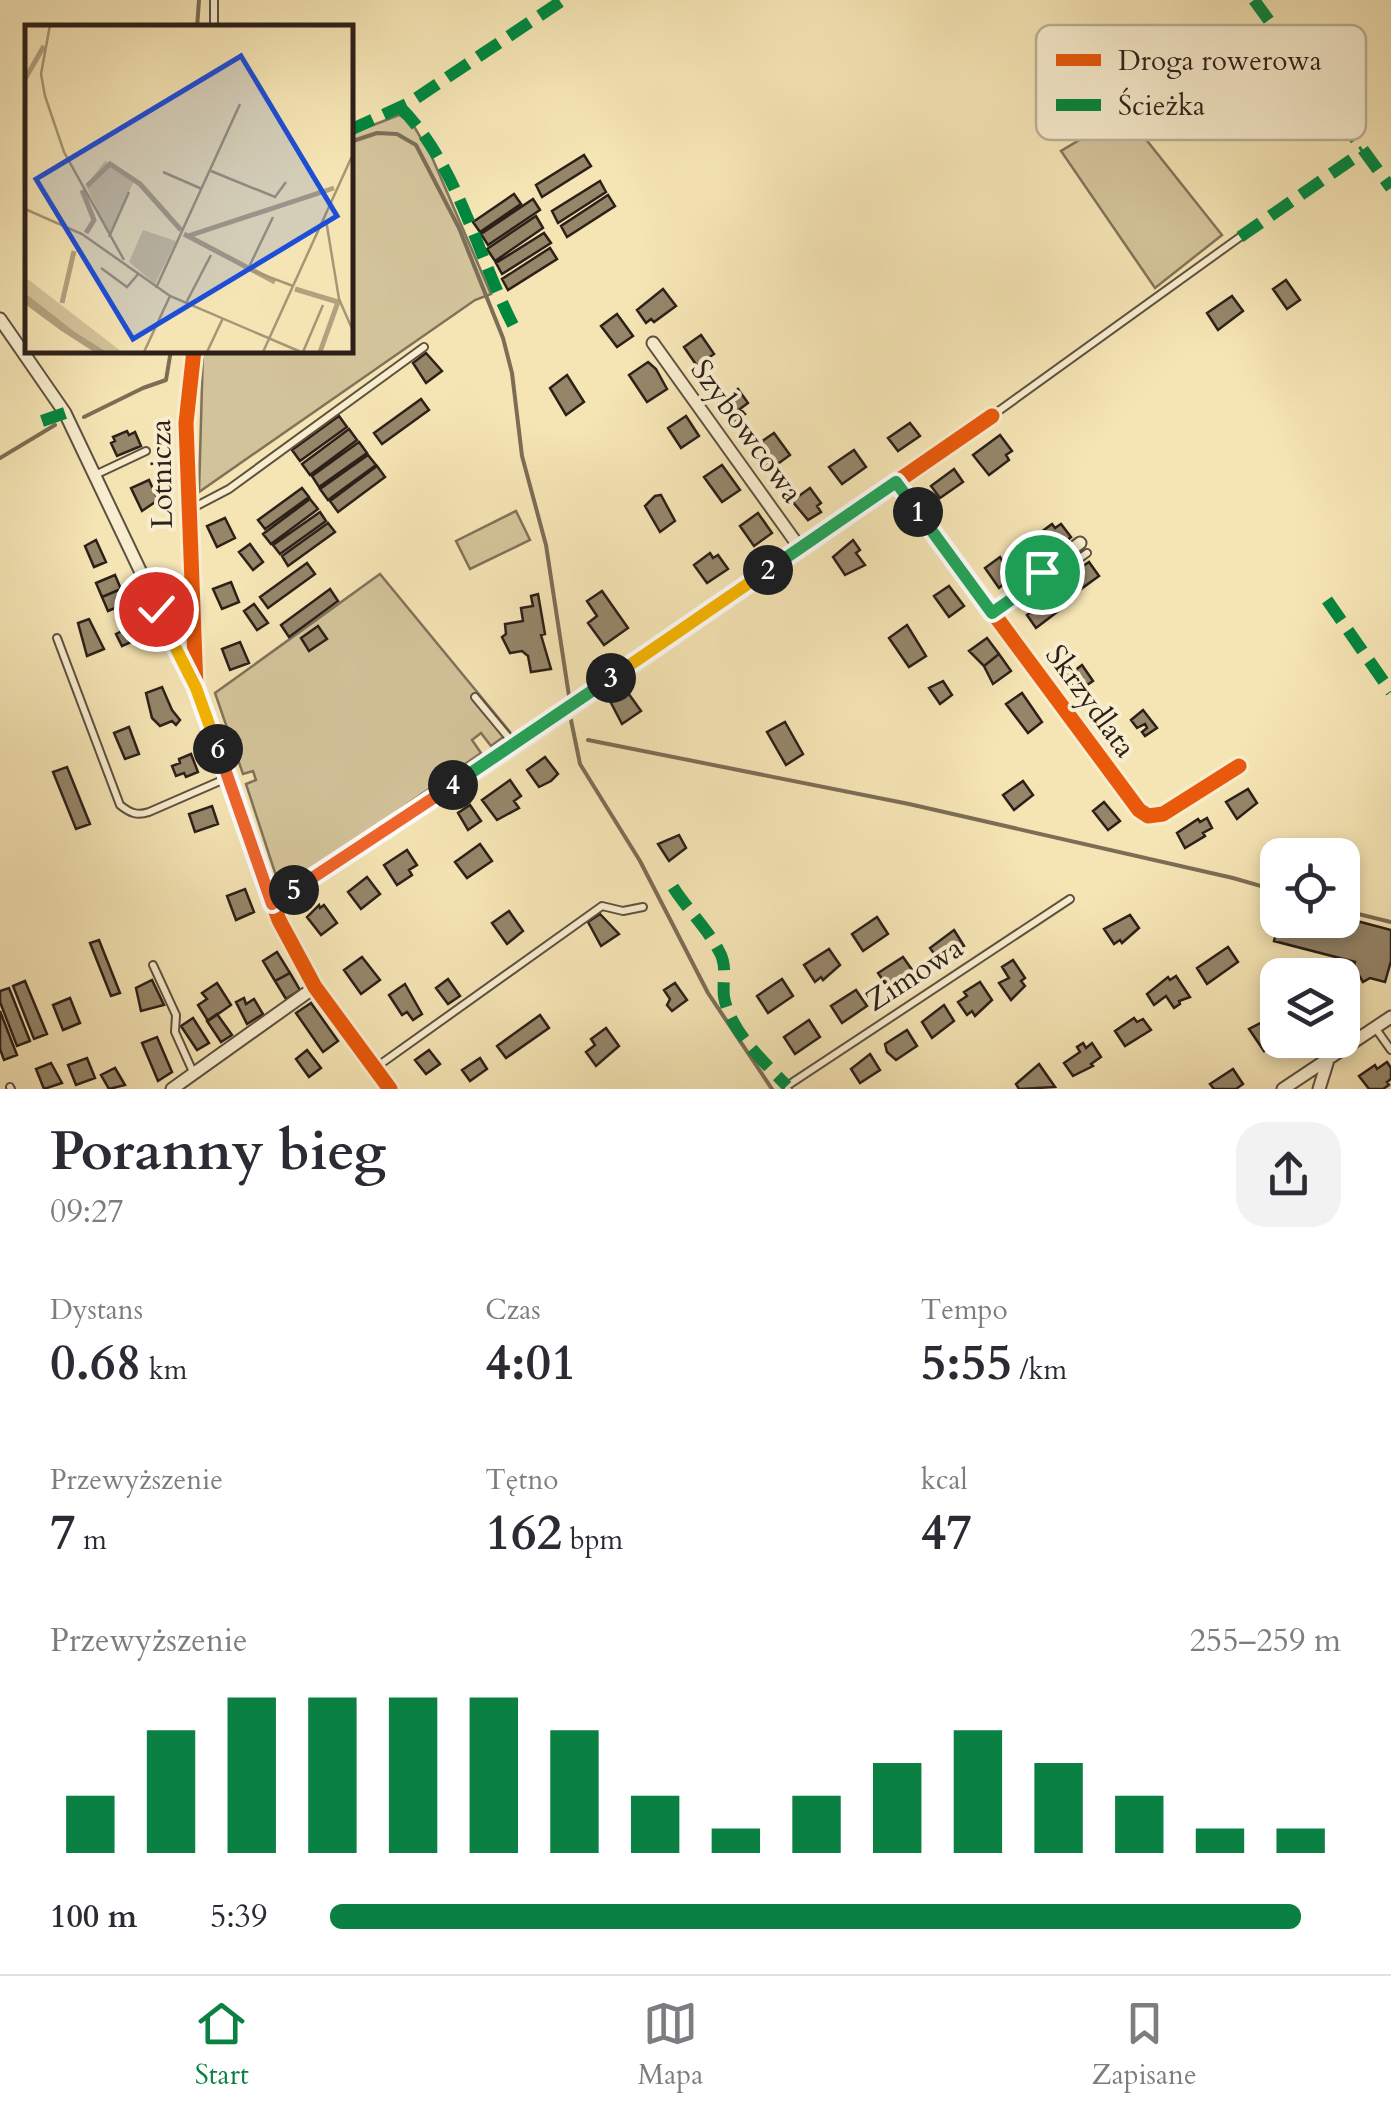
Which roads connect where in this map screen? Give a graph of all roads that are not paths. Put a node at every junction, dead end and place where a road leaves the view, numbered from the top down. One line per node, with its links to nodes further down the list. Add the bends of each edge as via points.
1 (1240, 237): 6 (lane)
2 (0, 319): 8 (street, Lotnicza, via 65,413)
3 (653, 343): 11 (street, Szybowcowa)
4 (424, 347): 10 (lane, via 229,489)
5 (194, 352): 10 (street, Lotnicza, via 186,423)
6 (992, 416): 9 (street)
7 (146, 451): 8 (lane)
8 (94, 476): 14 (street, Lotnicza)
9 (896, 482): 11 (street); 15 (street, Skrzydlata)
10 (188, 510): 13 (street, Lotnicza)
11 (800, 548): 19 (street)
12 (1083, 548): 15 (street)
13 (193, 603): 14 (street, via 171,595); 17 (street, Lotnicza)
14 (156, 609): 17 (street, Lotnicza)
15 (992, 613): 20 (street, Skrzydlata, via 1148,816 1163,814)
16 (57, 638): 21 (lane, via 120,805 149,812)
17 (196, 688): 21 (street, Lotnicza)
18 (475, 697): 19 (lane)
19 (515, 745): 23 (street)
20 (1239, 766)
21 (228, 778): 23 (street, Lotnicza)
22 (1070, 899): 35 (lane, Zimowa)
23 (272, 904): 26 (street, Lotnicza)
24 (643, 907): 31 (lane, via 602,906)
25 (153, 965): 32 (lane)
26 (315, 987): 31 (street, Lotnicza); 32 (street)
27 (1391, 1017): 28 (street)
28 (1375, 1028): 29 (lane); 30 (street)
29 (1391, 1050)
30 (1328, 1060): 36 (street); 37 (street)
31 (374, 1068): 34 (street, Lotnicza)
32 (194, 1073): 33 (street)
33 (172, 1089)
34 (390, 1089)
35 (788, 1089)
36 (1283, 1089)
37 (1319, 1089)

